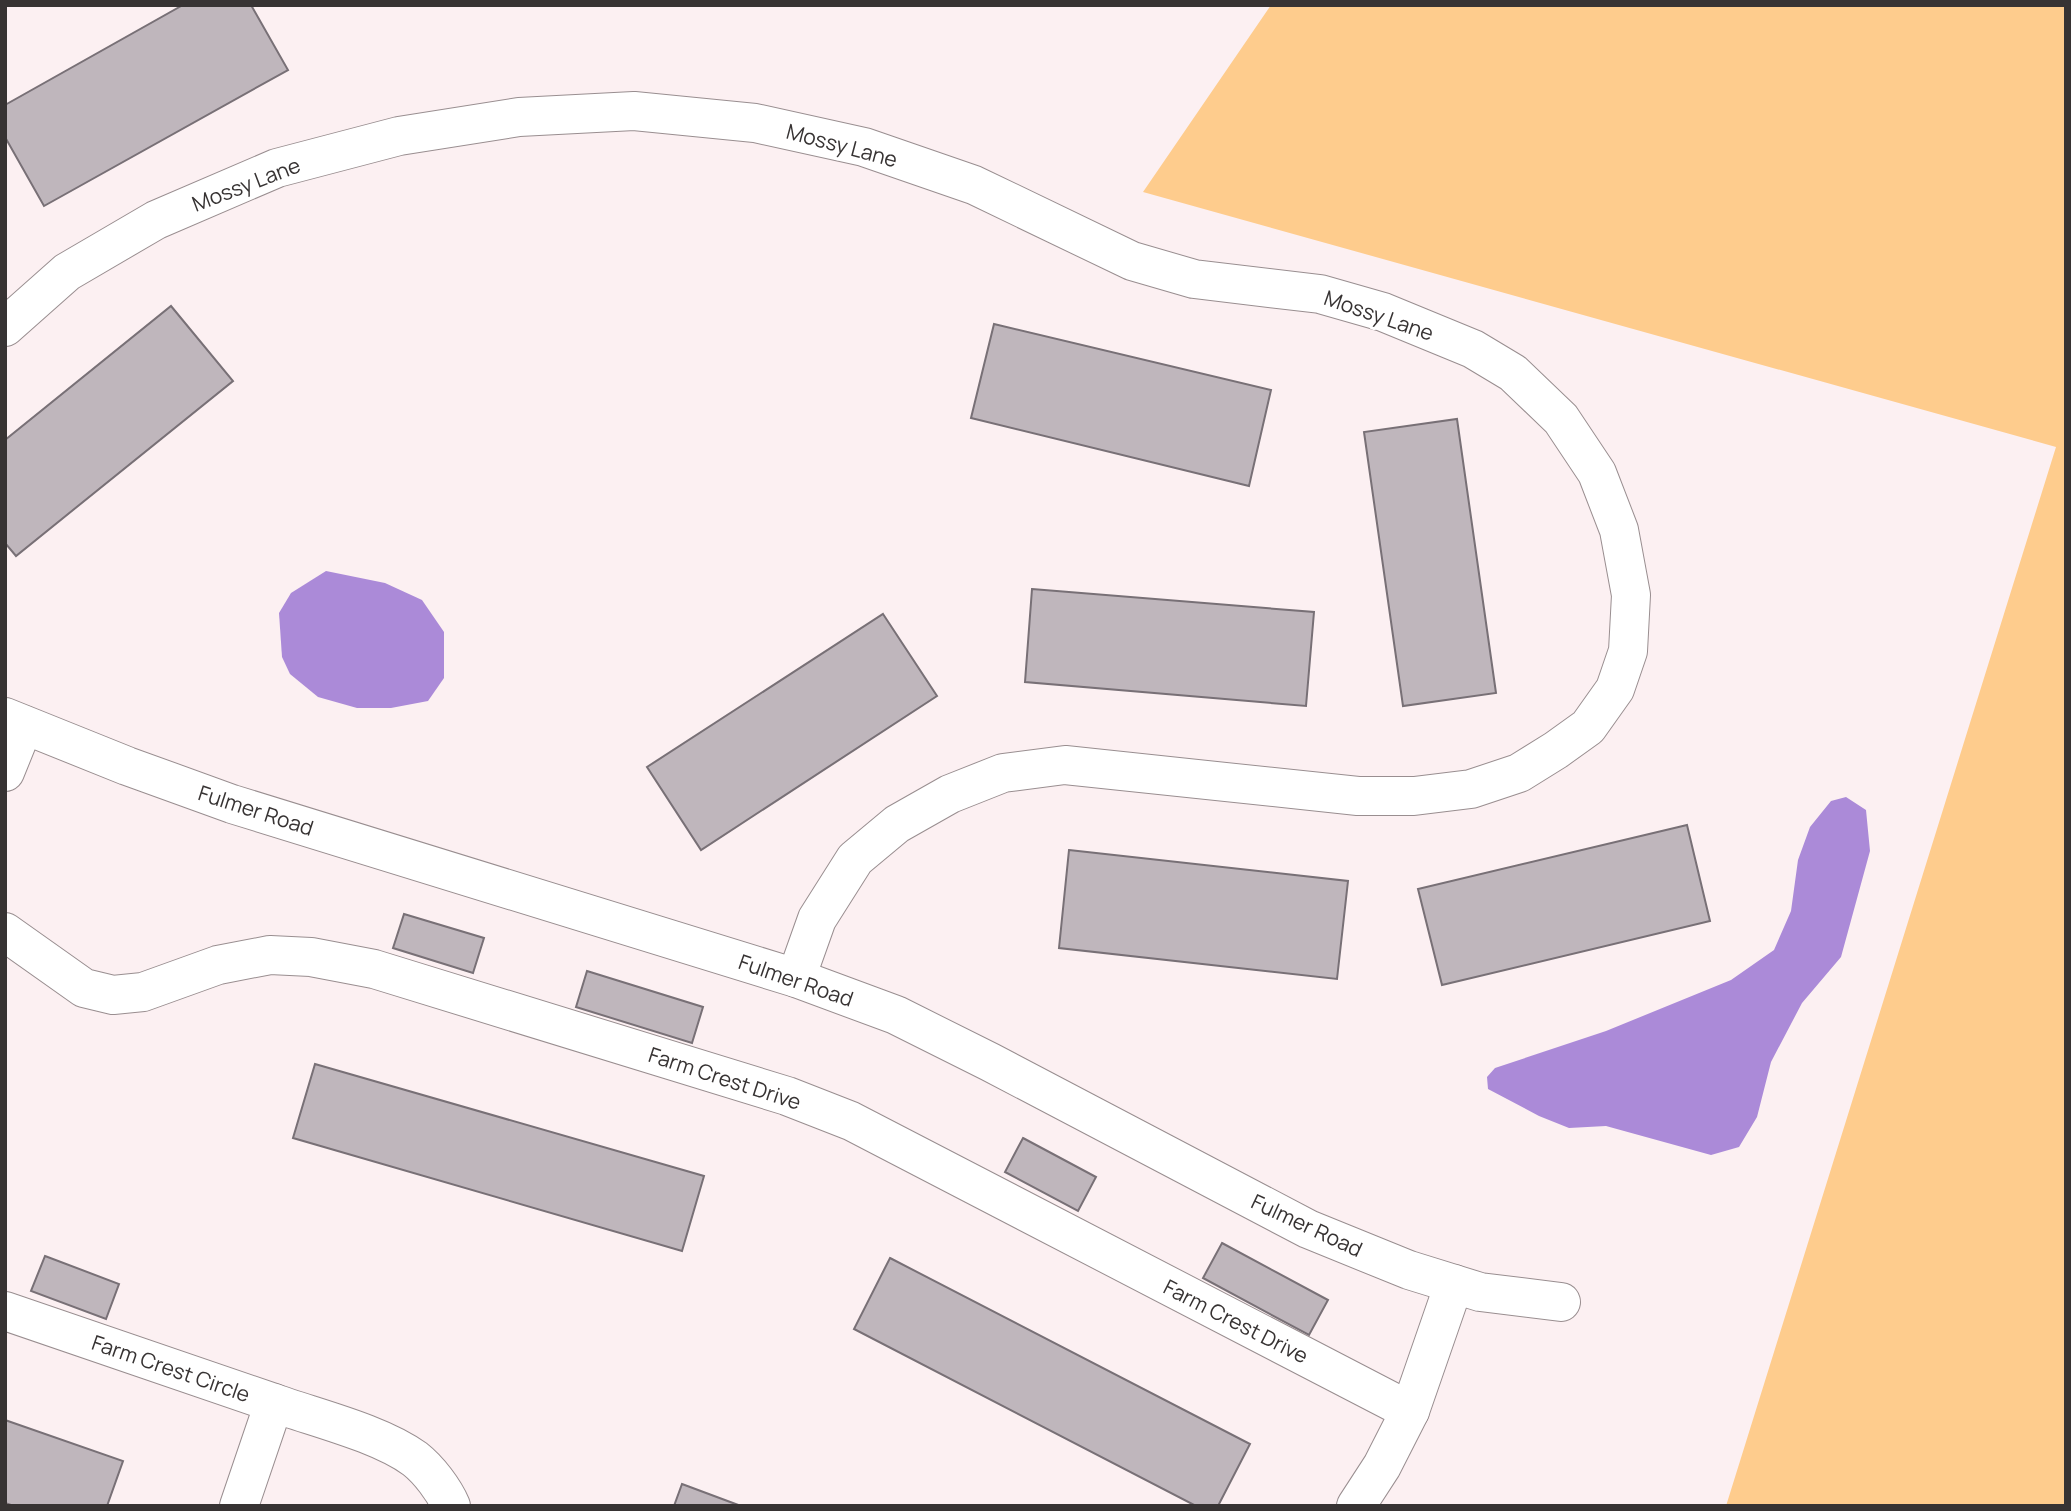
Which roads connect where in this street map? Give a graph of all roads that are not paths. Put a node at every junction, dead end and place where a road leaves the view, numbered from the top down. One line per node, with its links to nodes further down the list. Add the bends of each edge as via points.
1 (5, 327): 5 (street, Mossy Lane, via 67,272 156,220 277,168 399,136 519,117 634,111 755,123 864,147 974,185 1132,261 1194,279 1320,294 1383,312 1473,349 1513,373 1561,419 1597,473 1619,530 1631,595 1628,651 1615,689 1588,727 1519,773 1471,789 1414,796 1358,796 1065,765 1003,773 950,794 897,824 855,859 817,919)
2 (15, 721): 3 (street); 5 (street, Fulmer Road, via 232,804)
3 (5, 772)
4 (5, 932): 10 (street, Farm Crest Drive, via 84,988 113,995 143,992 218,965 270,955 374,969 787,1096 851,1121)
5 (796, 978): 6 (street, Fulmer Road, via 896,1015 1308,1229)
6 (1454, 1284): 7 (street, Fulmer Road, via 1480,1292); 10 (street)
7 (1561, 1302)
8 (5, 1311): 9 (street, Farm Crest Circle)
9 (274, 1403): 11 (street, Farm Crest Circle); 12 (street, via 376,1438 416,1460)
10 (1410, 1411): 13 (street)
11 (239, 1506)
12 (452, 1506)
13 (1356, 1506)

